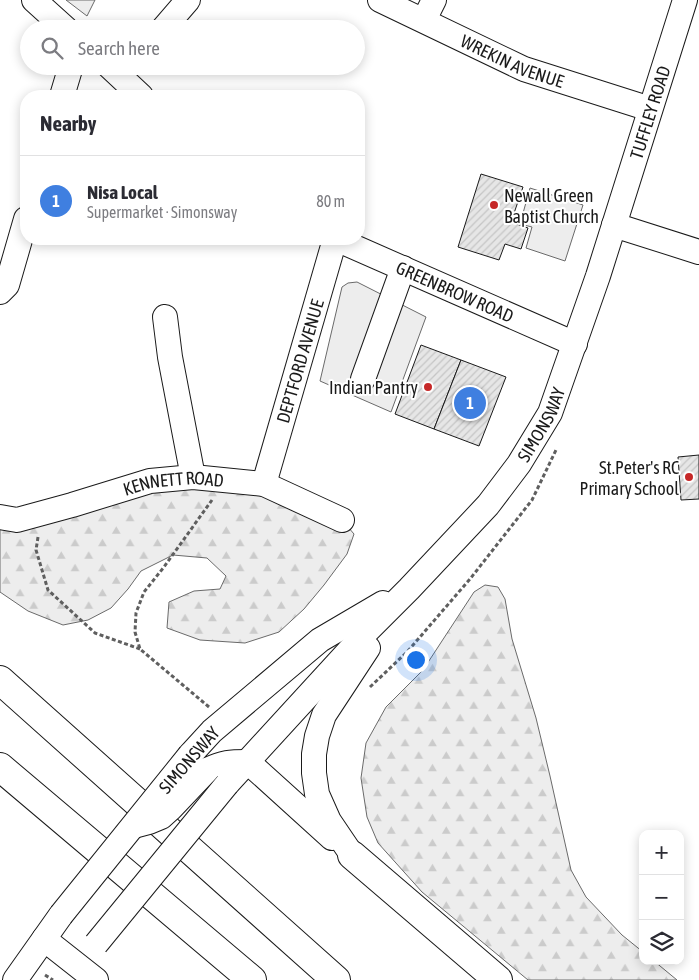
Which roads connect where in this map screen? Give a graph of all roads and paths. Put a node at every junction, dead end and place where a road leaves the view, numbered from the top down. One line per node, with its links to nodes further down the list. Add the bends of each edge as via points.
1 (34, 0): 6 (street)
2 (188, 0): 7 (street)
3 (380, 0): 5 (street, WREKIN AVENUE)
4 (685, 0): 12 (street, TUFFLEY ROAD)
5 (429, 10): 12 (street, WREKIN AVENUE, via 524,69)
6 (56, 20)
7 (171, 20)
8 (68, 75): 10 (street)
9 (124, 75): 11 (street)
10 (64, 90)
11 (136, 90)
12 (650, 109): 13 (street, TUFFLEY ROAD)
13 (614, 225): 17 (street); 21 (street, SIMONSWAY)
14 (20, 240): 19 (street, via 7,285)
15 (334, 245): 25 (street, DEPTFORD AVENUE)
16 (350, 245): 18 (street, GREENBROW ROAD)
17 (699, 252)
18 (403, 268): 21 (street, GREENBROW ROAD); 22 (street)
19 (0, 292)
20 (165, 317): 23 (street)
21 (575, 344): 29 (street, SIMONSWAY, via 550,413 519,464 488,505)
22 (363, 379)
23 (193, 477): 24 (street, KENNETT ROAD); 26 (street, KENNETT ROAD, via 150,481)
24 (227, 480): 25 (street, KENNETT ROAD); 30 (path, via 144,592 136,613 135,632)
25 (264, 484): 28 (street, KENNETT ROAD)
26 (41, 514): 27 (street, KENNETT ROAD, via 17,520); 30 (path, via 36,550 48,590 95,633)
27 (0, 517)
28 (342, 520)
29 (409, 589): 33 (street, SIMONSWAY, via 320,640 212,731); 34 (street, SIMONSWAY); 36 (street, via 324,715 317,736 314,754 317,794 328,821)
30 (140, 649): 32 (path)
31 (0, 680): 41 (highway)
32 (209, 708)
33 (199, 762): 34 (street); 37 (street, SIMONSWAY, bridge, via 132,827)
34 (248, 762): 36 (street); 38 (street, SIMONSWAY, bridge, via 96,944)
35 (0, 767): 40 (highway)
36 (352, 856): 42 (highway)
37 (44, 939): 38 (street); 39 (street, SIMONSWAY)
38 (81, 976)
39 (16, 980)
40 (252, 980)
41 (336, 980)
42 (498, 980)

